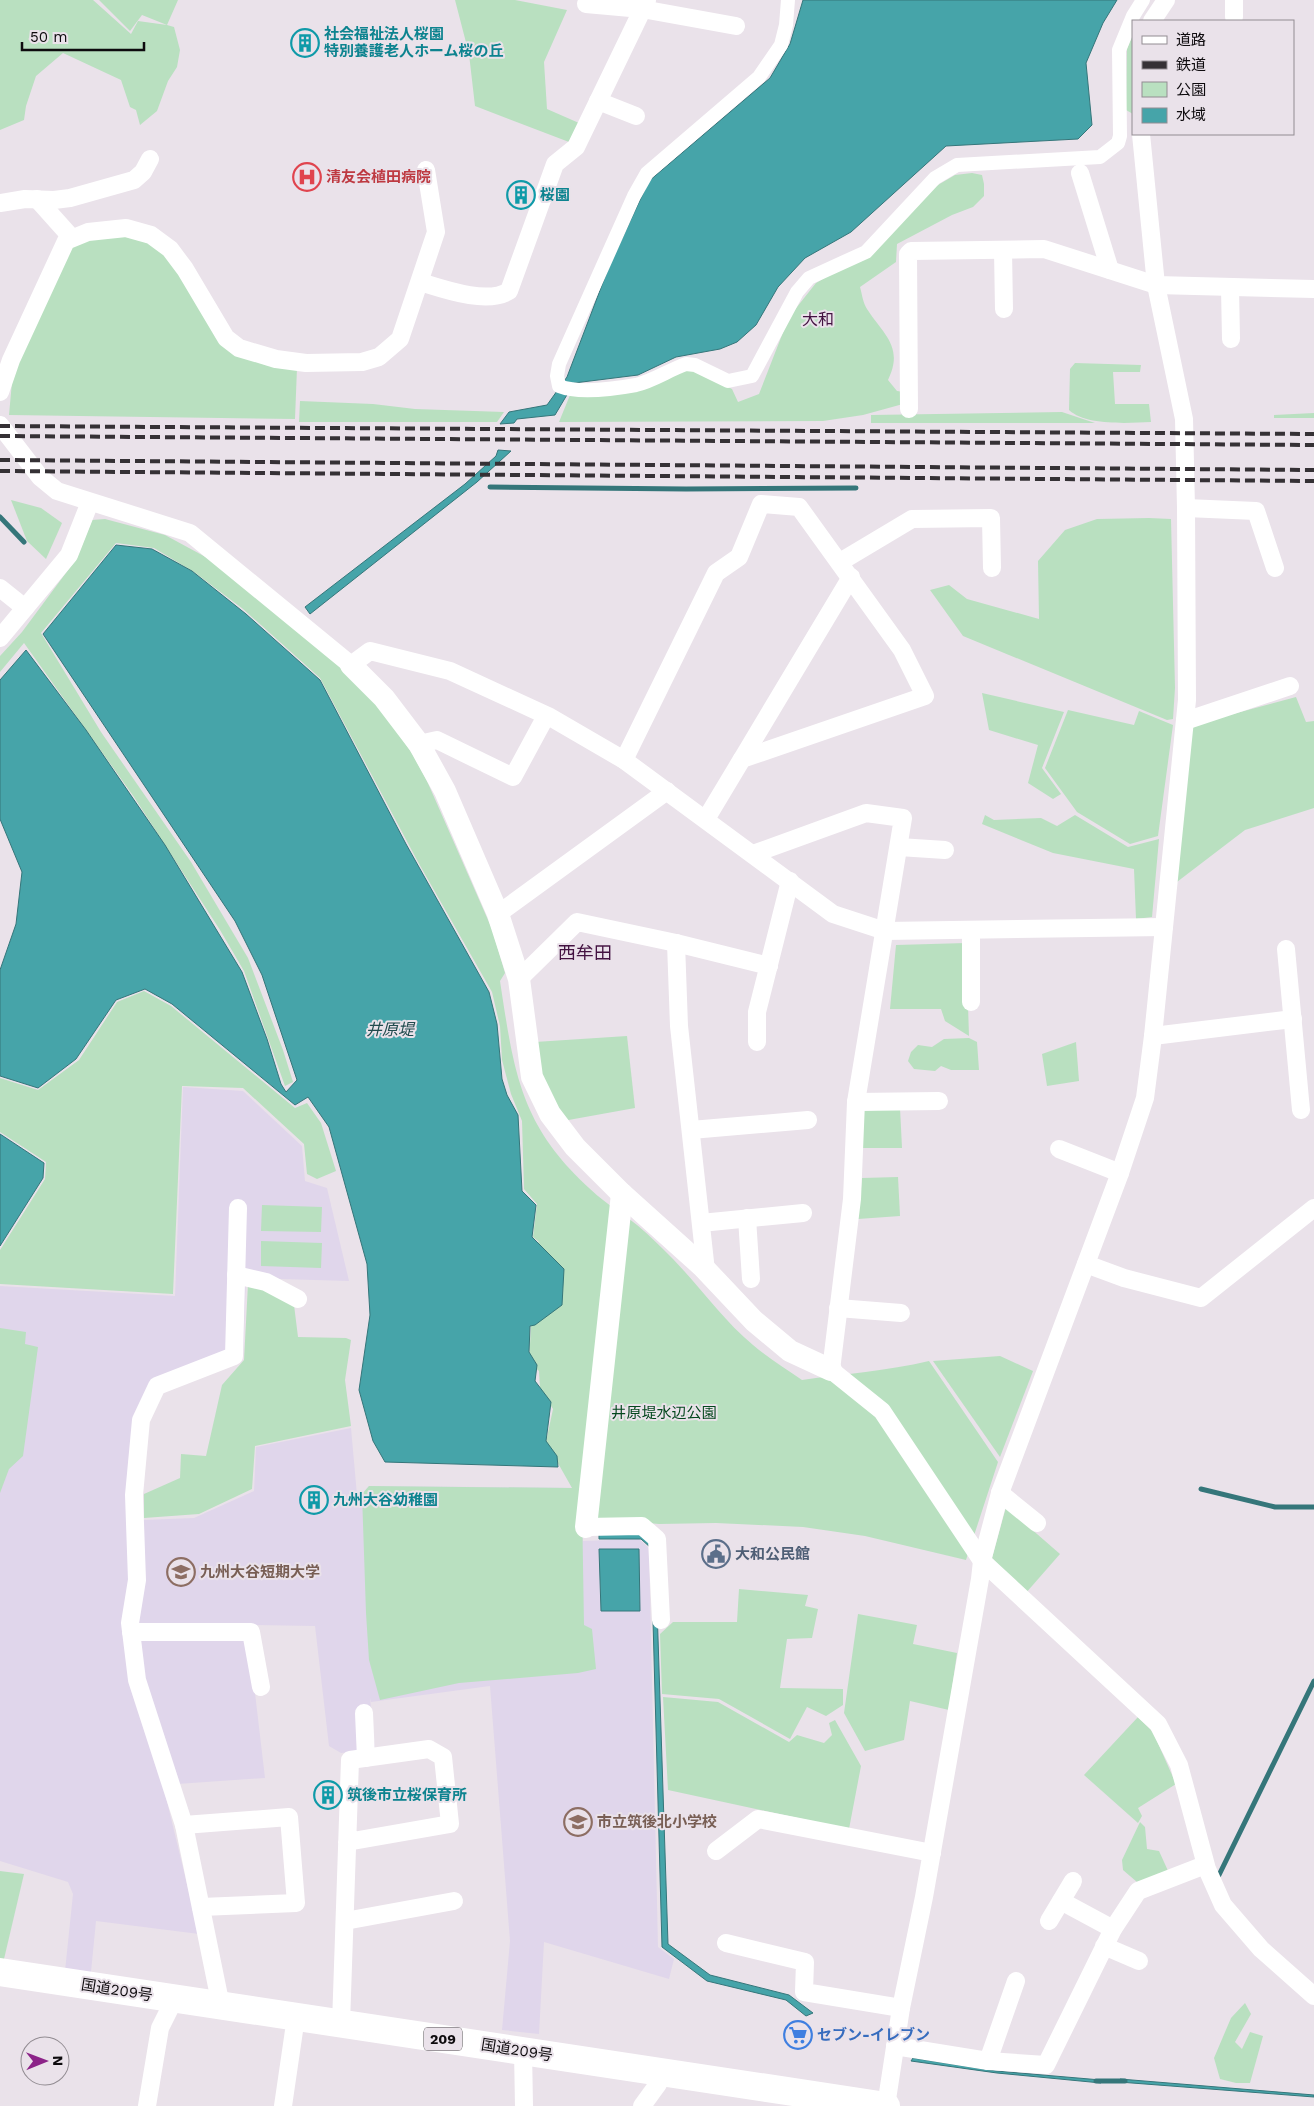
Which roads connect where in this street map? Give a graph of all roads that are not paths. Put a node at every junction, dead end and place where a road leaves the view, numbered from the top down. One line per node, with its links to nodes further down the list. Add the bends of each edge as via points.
1 (788, 0): 2 (street, via 781,45 760,77 647,173 560,364 559,386 586,390 637,384 686,364 728,381 752,376 797,292 809,278 866,252 935,178 956,165 1100,157 1118,143 1120,136 1119,50 1132,16)
2 (1143, 0)
3 (1166, 0): 6 (street)
4 (586, 4): 5 (street)
5 (644, 4): 7 (street); 8 (street)
6 (1153, 20)
7 (736, 26)
8 (598, 101): 9 (street); 19 (street, via 576,147 555,164 509,291 504,295 469,296)
9 (636, 116)
10 (1141, 135): 20 (street)
11 (150, 159): 14 (street, via 134,180 70,198)
12 (426, 170): 19 (street, via 436,232)
13 (1080, 173): 18 (street)
14 (37, 199): 15 (street); 16 (street)
15 (0, 203)
16 (71, 237): 19 (street, via 126,228 152,235 170,249 185,269 226,338 239,348 276,359 306,363 362,362 379,357 392,348 400,340); 25 (street, via 66,241)
17 (1003, 250): 18 (street, via 1044,249); 23 (street); 27 (street, via 910,251 908,254)
18 (1110, 270): 20 (street)
19 (420, 282)
20 (1156, 285): 21 (street); 30 (street, via 1184,419)
21 (1230, 288): 22 (street); 24 (street)
22 (1314, 289)
23 (1004, 309)
24 (1231, 339)
25 (4, 366): 26 (street)
26 (0, 392)
27 (909, 409)
28 (0, 425): 29 (street, via 40,477 57,491)
29 (90, 502): 36 (street, via 68,555); 38 (street, via 190,533)
30 (1186, 508): 33 (street, via 1256,511); 41 (street)
31 (840, 562): 32 (street, via 910,512 991,518); 34 (street); 44 (street, via 800,507 761,504 739,557 716,574)
32 (992, 568)
33 (1275, 568)
34 (851, 577): 43 (street); 43 (street, via 902,650 925,696)
35 (0, 588): 36 (street)
36 (25, 608): 37 (street)
37 (0, 638)
38 (352, 665): 40 (street, via 370,651 450,672); 42 (street, via 384,698)
39 (1290, 686): 41 (street)
40 (546, 716): 42 (street, via 513,777 437,740); 44 (street)
41 (1186, 721): 52 (street)
42 (420, 744): 51 (street, via 445,791)
43 (742, 759): 46 (street)
44 (624, 760): 45 (street)
45 (666, 791): 46 (street); 51 (street)
46 (706, 819): 49 (street)
47 (898, 847): 48 (street); 49 (street, via 903,818 866,813); 54 (street)
48 (945, 850)
49 (753, 854): 50 (street)
50 (790, 882): 54 (street, via 833,914); 57 (street)
51 (498, 914): 58 (street)
52 (1164, 927): 53 (street); 61 (street)
53 (971, 930): 54 (street); 59 (street)
54 (885, 932): 64 (street)
55 (676, 943): 57 (street); 58 (street, via 577,922); 67 (street, via 679,1026)
56 (1286, 950): 60 (street)
57 (769, 966): 62 (street, via 757,1012)
58 (519, 979): 70 (street, via 532,1077 546,1107 575,1147)
59 (971, 1002)
60 (1292, 1019): 61 (street); 65 (street)
61 (1153, 1036): 69 (street, via 1145,1098)
62 (757, 1042)
63 (939, 1101): 64 (street)
64 (856, 1102): 81 (street, via 852,1199)
65 (1301, 1110)
66 (808, 1120): 67 (street)
67 (691, 1130): 75 (street)
68 (1059, 1149): 69 (street)
69 (1120, 1173): 76 (street)
70 (622, 1194): 77 (street); 86 (street)
71 (238, 1208): 78 (street)
72 (1314, 1208): 76 (street, via 1201,1298 1124,1278)
73 (802, 1213): 74 (street)
74 (747, 1218): 75 (street); 79 (street)
75 (701, 1223): 77 (street)
76 (1086, 1264): 84 (street)
77 (706, 1271): 83 (street, via 754,1321 790,1351)
78 (236, 1275): 80 (street, via 266,1282); 89 (street, via 234,1356 157,1386 141,1420 134,1495 137,1580)
79 (751, 1279)
80 (298, 1299)
81 (838, 1308): 82 (street); 83 (street)
82 (901, 1313)
83 (831, 1370): 87 (street, via 882,1410)
84 (1000, 1493): 85 (street); 87 (street)
85 (1037, 1523)
86 (586, 1528): 88 (street, via 642,1526 658,1539)
87 (982, 1561): 96 (street); 97 (street, via 1158,1724 1179,1765)
88 (661, 1620)
89 (131, 1632): 90 (street, via 251,1632); 93 (street, via 137,1680)
90 (261, 1687)
91 (364, 1713): 92 (street)
92 (366, 1758): 94 (street, via 350,1760); 94 (street, via 428,1749 443,1757 450,1824)
93 (184, 1825): 101 (street); 101 (street, via 289,1817 296,1903)
94 (347, 1842): 102 (street)
95 (716, 1852): 96 (street, via 758,1819)
96 (932, 1853): 113 (street)
97 (1206, 1865): 104 (street, via 1138,1891); 110 (street, via 1223,1904 1261,1949)
98 (1073, 1880): 99 (street)
99 (1061, 1901): 103 (street); 104 (street)
100 (454, 1902): 102 (street)
101 (201, 1907): 112 (street)
102 (345, 1921): 115 (street)
103 (1049, 1921)
104 (1113, 1929): 106 (street)
105 (726, 1943): 113 (street, via 805,1962 804,1992)
106 (1104, 1946): 107 (street); 118 (street, via 1046,2065)
107 (1139, 1961)
108 (0, 1972): 111 (highway, 国道209号 / 209)
109 (1016, 1981): 118 (street)
110 (1314, 1996)
111 (175, 1998): 112 (highway, 国道209号 / 209); 120 (street, via 160,2028)
112 (221, 2006): 114 (highway, 国道209号 / 209)
113 (900, 2008): 116 (street)
114 (296, 2017): 115 (highway, 国道209号 / 209); 121 (street)
115 (341, 2024): 117 (highway, 国道209号 / 209)
116 (895, 2046): 118 (street); 124 (street)
117 (523, 2051): 122 (street); 124 (highway, 国道209号 / 209)
118 (988, 2061)
119 (658, 2084): 123 (street)
120 (147, 2106)
121 (283, 2106)
122 (524, 2106)
123 (642, 2106)
124 (886, 2106)

